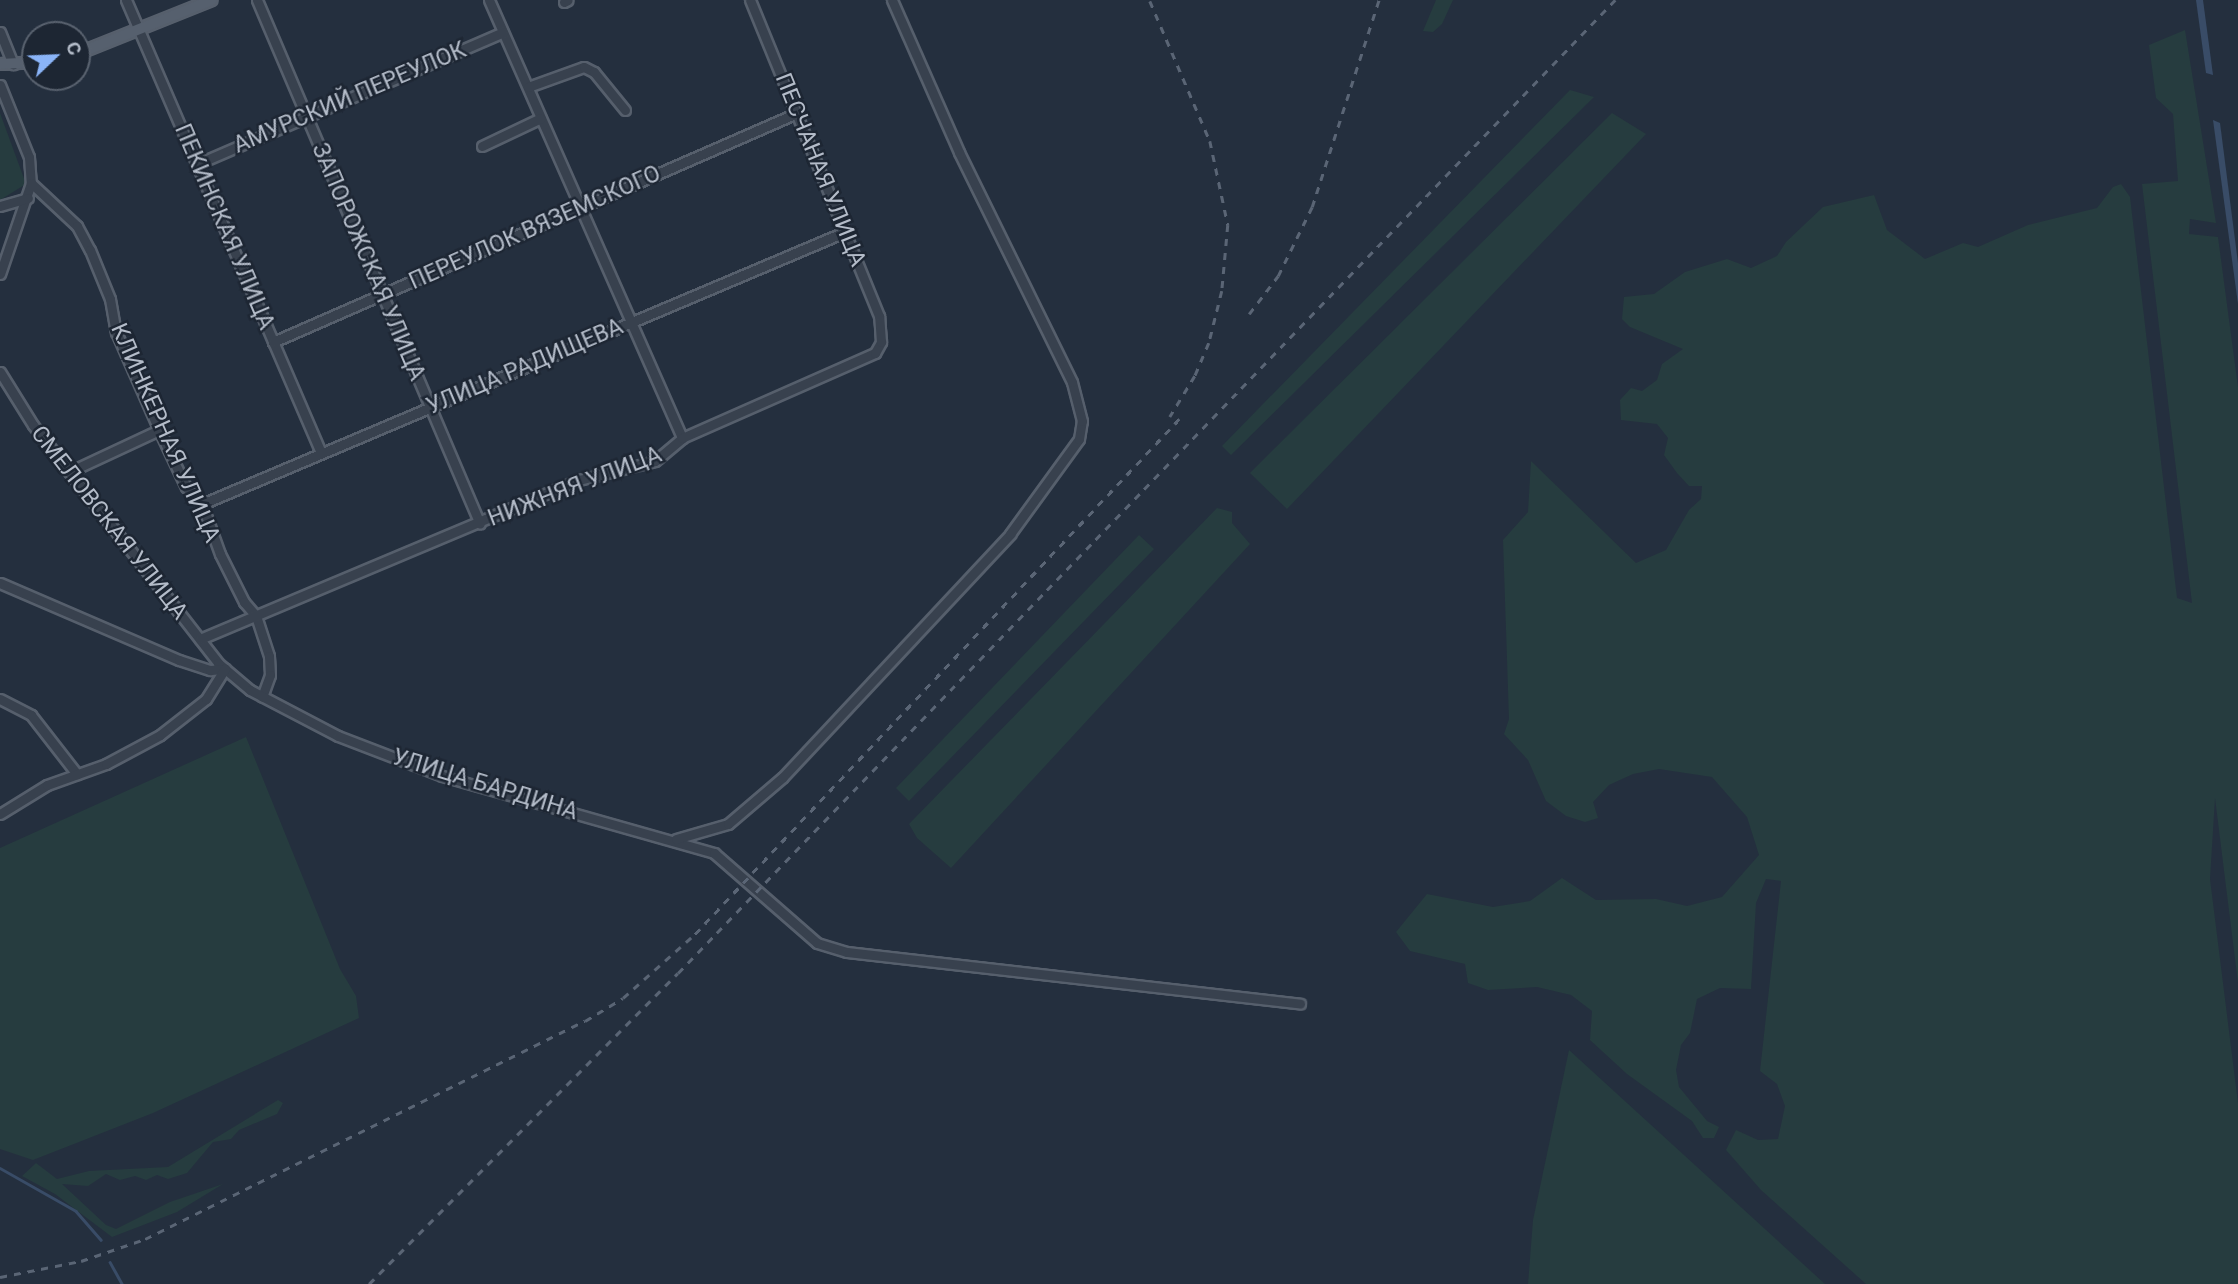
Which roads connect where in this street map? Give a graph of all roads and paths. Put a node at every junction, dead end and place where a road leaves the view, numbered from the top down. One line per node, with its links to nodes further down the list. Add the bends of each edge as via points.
1 (126, 0): 7 (street, ПЕКИНСКАЯ УЛИЦА)
2 (212, 0): 7 (main road)
3 (257, 0): 18 (street, ЗАПОРОЖСКАЯ УЛИЦА)
4 (489, 0): 9 (street)
5 (750, 0): 17 (street, ПЕСЧАНАЯ УЛИЦА)
6 (892, 0): 48 (street, via 959,152 1072,382 1082,421 1079,439 1010,534 783,777 728,824)
7 (139, 31): 10 (main road); 21 (street, ПЕКИНСКАЯ УЛИЦА)
8 (0, 32): 12 (street)
9 (503, 32): 15 (street); 18 (street, АМУРСКИЙ ПЕРЕУЛОК)
10 (91, 49)
11 (21, 63): 12 (main road)
12 (13, 64): 13 (main road)
13 (0, 65)
14 (0, 85): 22 (street, via 29,157)
15 (528, 87): 16 (street, via 584,67 594,72); 19 (street)
16 (625, 110)
17 (797, 113): 25 (street, ПЕРЕУЛОК ВЯЗЕМСКОГО); 26 (street, ПЕСЧАНАЯ УЛИЦА)
18 (307, 117): 21 (street, АМУРСКИЙ ПЕРЕУЛОК); 28 (street, ЗАПОРОЖСКАЯ УЛИЦА)
19 (541, 118): 20 (street); 25 (street)
20 (482, 146)
21 (197, 164): 30 (street, ПЕКИНСКАЯ УЛИЦА)
22 (31, 183): 23 (street); 34 (street, КЛИНКЕРНАЯ УЛИЦА, via 77,226 90,250 110,299 116,332)
23 (28, 198): 24 (street); 27 (street)
24 (0, 205)
25 (581, 208): 28 (street, ПЕРЕУЛОК ВЯЗЕМСКОГО); 29 (street)
26 (847, 230): 29 (street, УЛИЦА РАДИЩЕВА); 31 (street, ПЕСЧАНАЯ УЛИЦА, via 879,316)
27 (0, 274)
28 (382, 295): 30 (street, ПЕРЕУЛОК ВЯЗЕМСКОГО); 33 (street, ЗАПОРОЖСКАЯ УЛИЦА)
29 (631, 323): 33 (street, УЛИЦА РАДИЩЕВА); 35 (street)
30 (274, 342): 36 (street, ПЕКИНСКАЯ УЛИЦА)
31 (881, 342): 35 (street, НИЖНЯЯ УЛИЦА, via 866,360)
32 (0, 372): 37 (street, СМЕЛОВСКАЯ УЛИЦА, via 16,402)
33 (430, 407): 36 (street, УЛИЦА РАДИЩЕВА); 39 (street, ЗАПОРОЖСКАЯ УЛИЦА)
34 (159, 430): 37 (street); 38 (street, КЛИНКЕРНАЯ УЛИЦА, via 186,486)
35 (682, 438): 39 (street, НИЖНЯЯ УЛИЦА, via 655,461 579,480)
36 (321, 453): 38 (street, УЛИЦА РАДИЩЕВА)
37 (69, 472): 42 (street, СМЕЛОВСКАЯ УЛИЦА)
38 (202, 504): 41 (street, КЛИНКЕРНАЯ УЛИЦА, via 220,554)
39 (480, 524): 41 (street, НИЖНЯЯ УЛИЦА)
40 (0, 583): 43 (street, УЛИЦА БАРДИНА, via 187,663)
41 (256, 616): 42 (street, НИЖНЯЯ УЛИЦА); 44 (street, КЛИНКЕРНАЯ УЛИЦА, via 269,656 270,675)
42 (200, 639): 43 (street, СМЕЛОВСКАЯ УЛИЦА)
43 (225, 670): 44 (street, УЛИЦА БАРДИНА); 46 (street, via 206,699 176,725 124,756)
44 (262, 697): 48 (street, УЛИЦА БАРДИНА, via 338,736 442,776)
45 (0, 699): 46 (street, via 31,715)
46 (77, 774): 47 (street, via 47,785)
47 (0, 814)
48 (671, 840): 49 (street, УЛИЦА БАРДИНА, via 714,853 817,943 847,952)
49 (1300, 1004)

